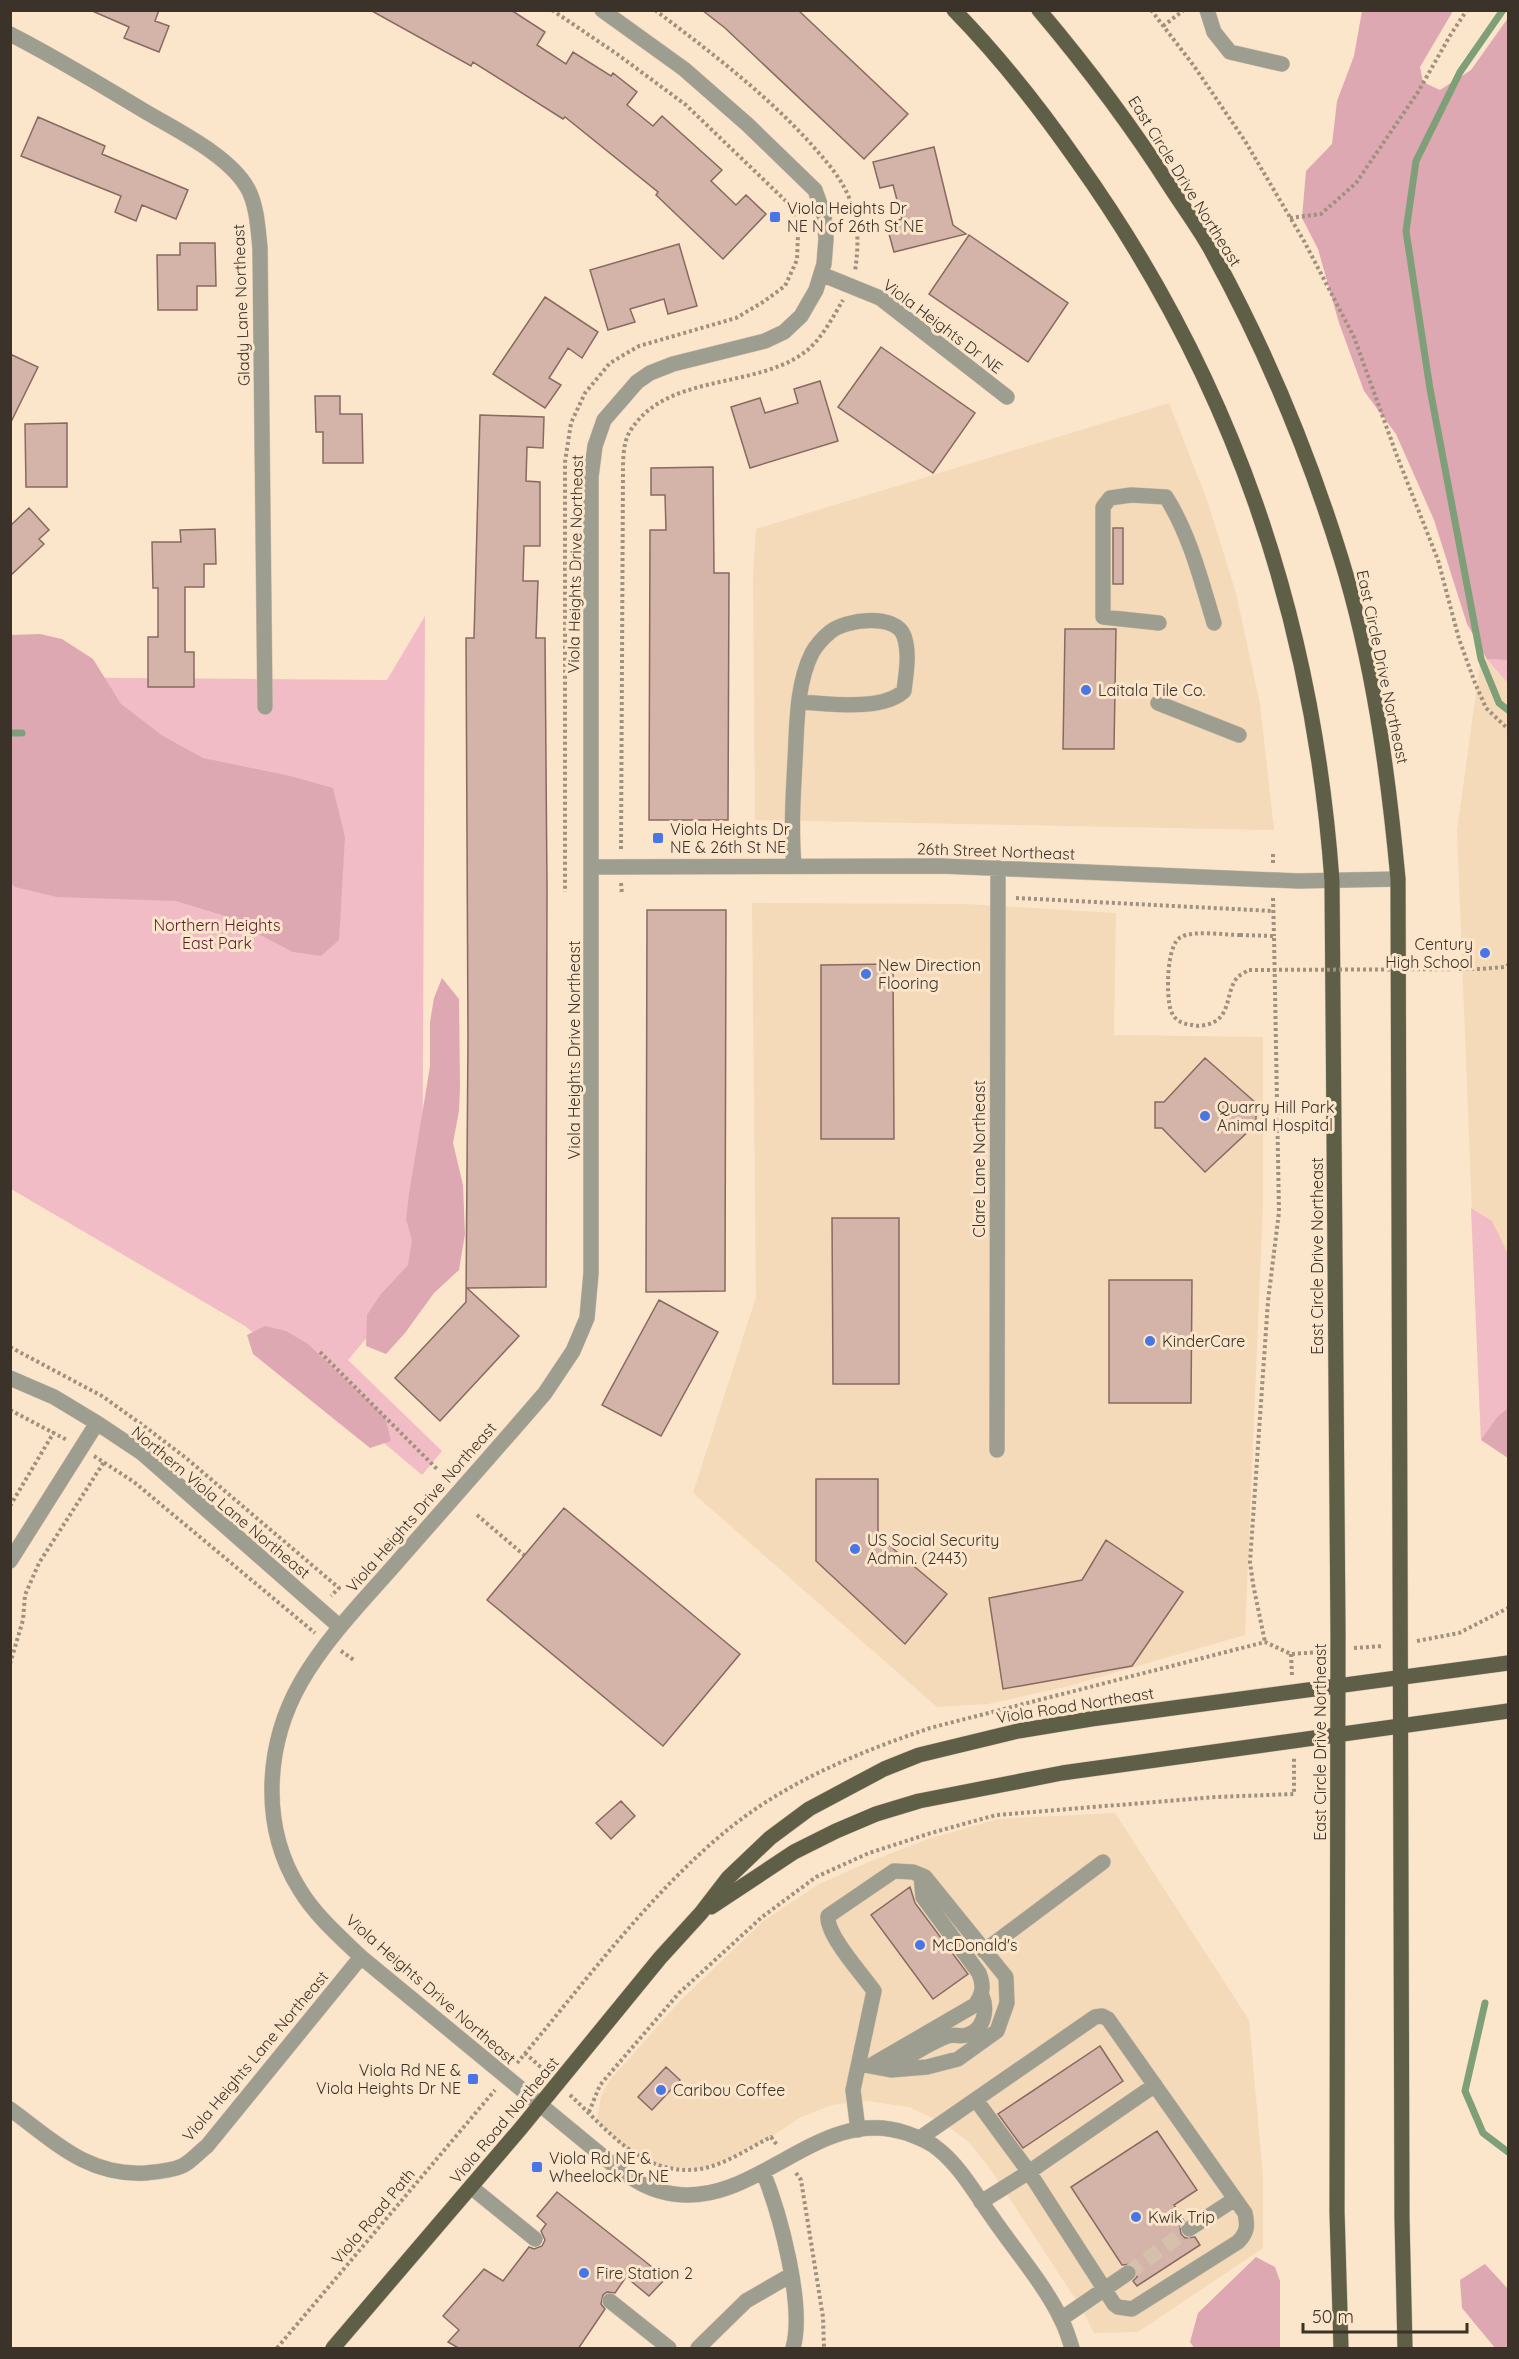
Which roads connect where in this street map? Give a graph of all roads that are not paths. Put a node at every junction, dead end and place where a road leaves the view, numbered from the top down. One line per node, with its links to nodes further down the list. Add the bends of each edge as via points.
1 (602, 10): 7 (street, Viola Heights Drive Northeast, via 684,69 815,190 824,215 826,239)
2 (954, 10): 19 (main road, East Circle Drive Northeast, via 1041,110 1112,209 1185,337 1223,417 1252,490 1289,605 1324,792)
3 (1039, 10): 18 (main road, East Circle Drive Northeast, via 1131,126 1197,228 1278,386 1338,548 1359,630 1389,786)
4 (1207, 10): 6 (street, via 1214,32 1230,52)
5 (10, 34): 13 (street, Glady Lane Northeast, via 203,147 230,167 248,189 260,248)
6 (1282, 64)
7 (821, 274): 8 (street, Viola Heights Dr NE, via 880,298); 16 (street, Viola Heights Drive Northeast, via 801,316 784,332 765,341 650,373 604,420 591,477)
8 (1007, 398)
9 (1159, 623): 10 (street, via 1103,617 1103,507 1110,498 1166,497 1177,515)
10 (1214, 623)
11 (799, 702): 11 (street, via 813,651 831,631 854,622 877,621 894,624 904,634 908,658 904,691 895,699 864,704); 15 (street, via 791,836)
12 (1158, 703): 14 (street)
13 (265, 707)
14 (1239, 735)
15 (794, 866): 16 (street, 26th Street Northeast); 17 (street, 26th Street Northeast)
16 (592, 867): 24 (street, Viola Heights Drive Northeast, via 591,1262 587,1318 573,1351 545,1393)
17 (998, 868): 19 (street, 26th Street Northeast); 22 (street, Clare Lane Northeast)
18 (1398, 879): 19 (street, 26th Street Northeast); 26 (main road, East Circle Drive Northeast)
19 (1332, 881): 27 (main road, East Circle Drive Northeast)
20 (10, 1378): 21 (street, Northern Viola Lane Northeast, via 54,1397)
21 (97, 1423): 23 (street); 24 (street, Northern Viola Lane Northeast, via 142,1453)
22 (997, 1450)
23 (10, 1561)
24 (340, 1627): 35 (street, Viola Heights Drive Northeast, via 301,1682 286,1717 276,1751 273,1825 300,1890 324,1921)
25 (1509, 1663): 26 (main road, Viola Road Northeast)
26 (1402, 1677): 27 (main road, Viola Road Northeast); 29 (main road, East Circle Drive Northeast)
27 (1338, 1686): 30 (main road, East Circle Drive Northeast); 33 (main road, Viola Road Northeast, via 1080,1721 919,1755 809,1809 770,1838 728,1878)
28 (1509, 1712): 29 (main road, Viola Road Northeast)
29 (1402, 1725): 30 (main road, Viola Road Northeast); 63 (main road, East Circle Drive Northeast)
30 (1338, 1734): 33 (main road, Viola Road Northeast, via 1062,1773 919,1801 825,1836); 62 (main road, East Circle Drive Northeast, via 1337,2212)
31 (1103, 1862): 34 (street)
32 (921, 1875): 34 (street); 36 (street, via 923,1897 979,1973); 37 (street, via 894,1871 828,1916 827,1924 874,1991)
33 (701, 1913): 41 (main road, Viola Road Northeast)
34 (984, 1951): 38 (street, via 1006,1977 1007,2003 997,2031 958,2059 927,2067)
35 (361, 1957): 41 (street, Viola Heights Drive Northeast); 42 (street, Viola Heights Lane Northeast, via 207,2146 182,2166 130,2174 101,2169 73,2156)
36 (982, 1996): 37 (street, via 975,2005); 38 (street, via 986,2005 984,2019 976,2030 966,2035 950,2035)
37 (865, 2065): 38 (street); 43 (street, via 853,2090)
38 (886, 2069)
39 (1155, 2085): 40 (street, via 1102,2016 1095,2017); 46 (street); 48 (street)
40 (976, 2100): 44 (street); 46 (street)
41 (541, 2105): 45 (street, Viola Heights Drive Northeast, via 617,2168 652,2190 697,2194 720,2190); 47 (main road, Viola Road Northeast)
42 (10, 2109)
43 (858, 2130): 44 (street, Viola Heights Drive Northeast, via 898,2131); 45 (street, Viola Heights Drive Northeast, via 813,2144)
44 (920, 2138): 49 (street, via 948,2159)
45 (763, 2172): 53 (street, via 773,2197)
46 (1029, 2172): 49 (street); 54 (street)
47 (471, 2187): 51 (street); 57 (main road, Viola Road Northeast)
48 (1235, 2199): 50 (street); 54 (street, via 1248,2223 1238,2242 1132,2309 1118,2307)
49 (981, 2202): 56 (street)
50 (1190, 2229)
51 (535, 2239)
52 (1128, 2273): 54 (street)
53 (791, 2275): 59 (street, via 746,2301); 60 (street)
54 (1104, 2289): 56 (street)
55 (610, 2301): 58 (street)
56 (1061, 2319): 61 (street)
57 (333, 2349)
58 (669, 2349)
59 (698, 2349)
60 (793, 2349)
61 (1072, 2349)
62 (1341, 2349)
63 (1405, 2349)

